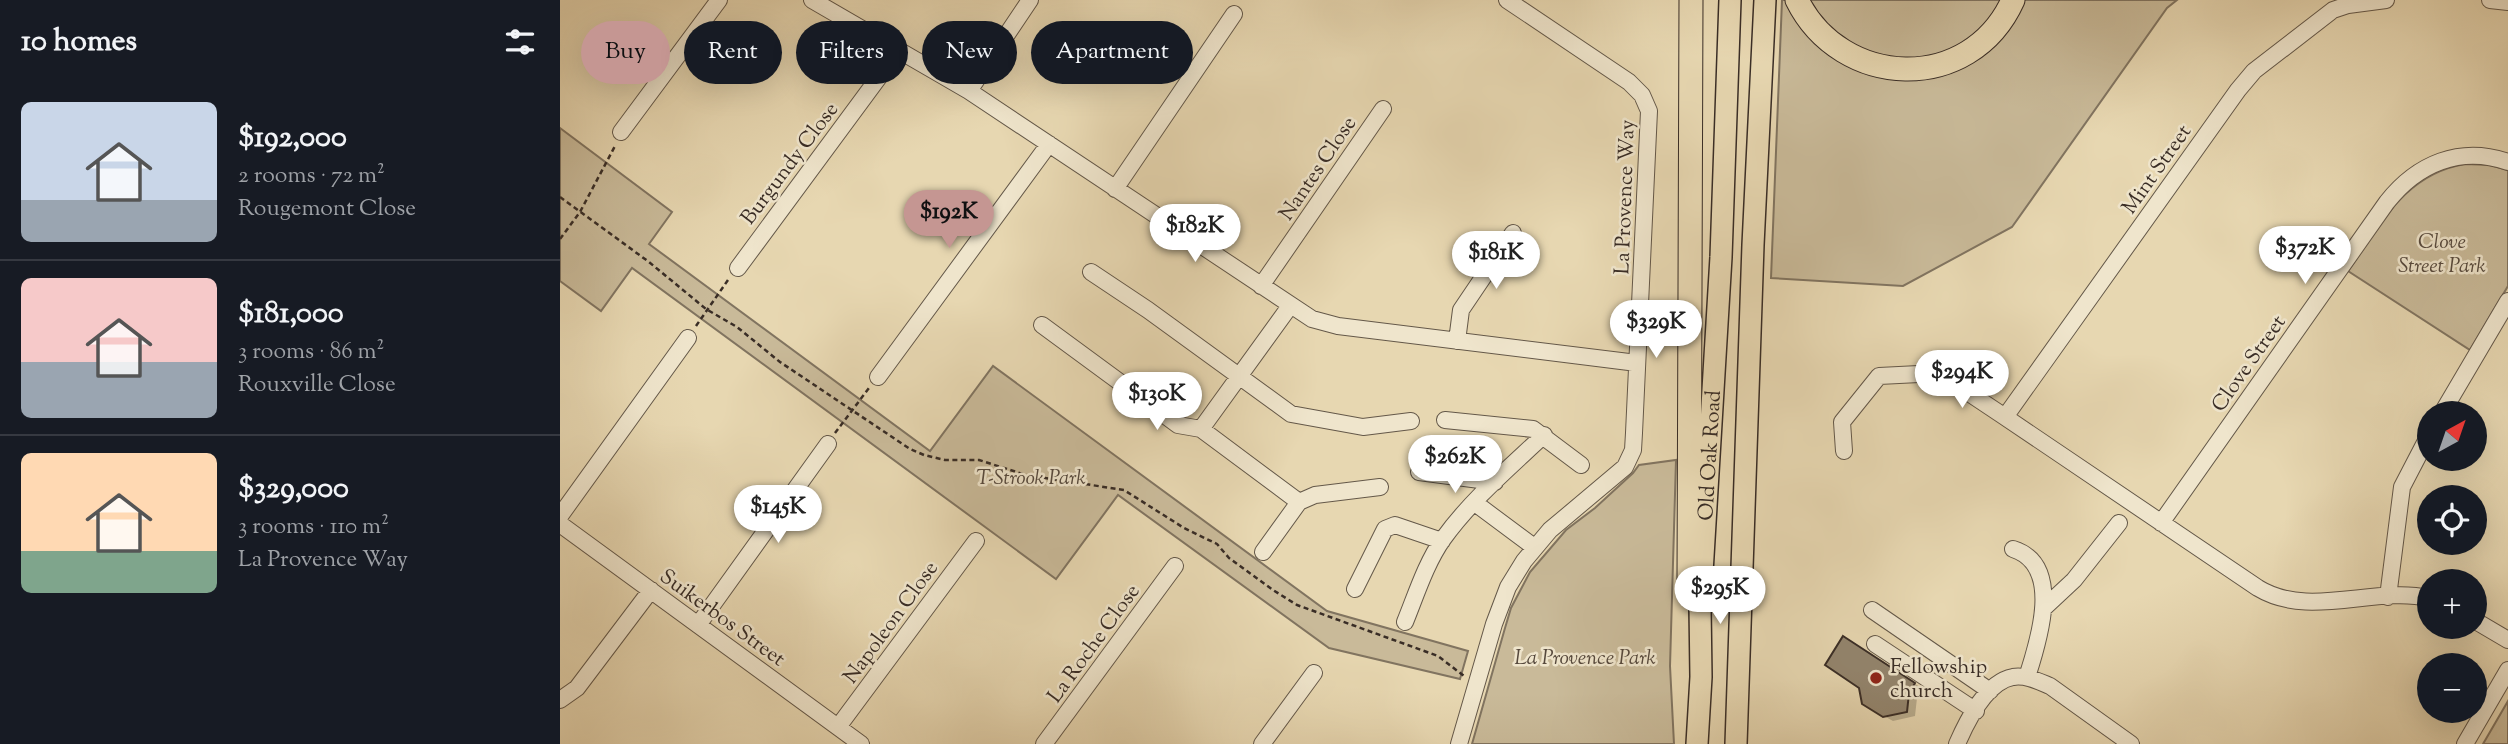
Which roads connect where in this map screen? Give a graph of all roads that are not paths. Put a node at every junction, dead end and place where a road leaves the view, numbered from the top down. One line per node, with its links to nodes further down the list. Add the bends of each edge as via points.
1 (719, 0): 19 (street)
2 (1030, 0): 17 (street)
3 (1508, 0): 32 (street, La Provence Way, via 1629,82 1647,104)
4 (1691, 0): 64 (highway, via 1689,579)
5 (1730, 0): 64 (main road, Old Oak Road, via 1721,257)
6 (1765, 0): 84 (main road, Old Oak Road)
7 (1797, 0): 8 (highway, via 1805,16 1839,50 1881,66 1913,69 1944,64 1979,44)
8 (2013, 0)
9 (2386, 0): 36 (street, Mint Street, via 2333,10 2246,80)
10 (2490, 0): 12 (street)
11 (817, 1): 14 (street)
12 (2508, 2)
13 (1234, 14): 22 (street)
14 (850, 21)
15 (908, 55): 17 (street)
16 (874, 84): 24 (street, Burgundy Close)
17 (969, 91): 20 (street)
18 (1383, 108): 26 (street, Nantes Close)
19 (621, 132)
20 (1049, 144): 22 (street); 34 (street)
21 (2508, 162): 52 (street, Clove Street, via 2486,156 2446,158 2424,167 2401,185)
22 (1115, 189): 26 (street)
23 (1513, 233): 31 (street, via 1461,310)
24 (738, 268)
25 (1091, 272): 33 (street)
26 (1261, 286): 28 (street)
27 (2508, 301): 35 (street)
28 (1290, 306): 31 (street, via 1312,319 1338,326); 33 (street)
29 (1042, 324): 39 (street, via 1178,425)
30 (688, 338): 50 (street)
31 (1457, 341): 32 (street)
32 (1637, 363): 56 (street, La Provence Way, via 1633,450 1628,463)
33 (1239, 376): 38 (street, via 1296,416 1363,427); 39 (street)
34 (878, 377)
35 (2449, 401)
36 (2005, 417): 42 (street, via 1939,373 1879,376 1842,422); 52 (street)
37 (1444, 420): 40 (street, via 1528,427)
38 (1410, 421)
39 (1201, 429): 48 (street)
40 (1544, 435): 44 (street); 46 (street)
41 (828, 444): 68 (street)
42 (1844, 451)
43 (2417, 458): 63 (street, via 2402,487)
44 (1581, 465)
45 (1419, 472): 46 (street)
46 (1495, 482): 49 (street)
47 (1380, 487): 48 (street, via 1315,495)
48 (1299, 502): 58 (street)
49 (1475, 503): 55 (street); 56 (street)
50 (560, 516)
51 (2119, 523): 65 (street, via 2074,580)
52 (2161, 523): 63 (street, via 2275,598 2294,602)
53 (560, 524): 61 (street, Suikerbos Street)
54 (976, 541): 78 (street, Napoleon Close)
55 (1442, 541): 60 (street, via 1395,525 1384,529); 67 (street)
56 (1534, 547): 82 (street, La Provence Way, via 1503,599)
57 (2013, 549): 65 (street, via 2037,570)
58 (1263, 552)
59 (1175, 566): 80 (street, La Roche Close)
60 (1355, 589)
61 (651, 590): 68 (street, Suikerbos Street); 76 (street, via 577,688)
62 (2417, 596): 63 (street)
63 (2388, 597)
64 (1700, 606): 83 (main road, Old Oak Road)
65 (2044, 608): 74 (street)
66 (1872, 610): 75 (street)
67 (1405, 622)
68 (698, 625): 78 (street, Suikerbos Street)
69 (2487, 628): 70 (street)
70 (2508, 640)
71 (1875, 644): 77 (street)
72 (2508, 670): 87 (street)
73 (1314, 673): 81 (street)
74 (2027, 677): 75 (street, via 2004,680); 86 (street, via 2050,686)
75 (1990, 691): 77 (street)
76 (560, 700)
77 (1976, 711): 85 (street)
78 (838, 727): 79 (street, Suikerbos Street)
79 (861, 744)
80 (1044, 744)
81 (1262, 744)
82 (1459, 744)
83 (1697, 744)
84 (1736, 744)
85 (1957, 744)
86 (2131, 744)
87 (2465, 744)

